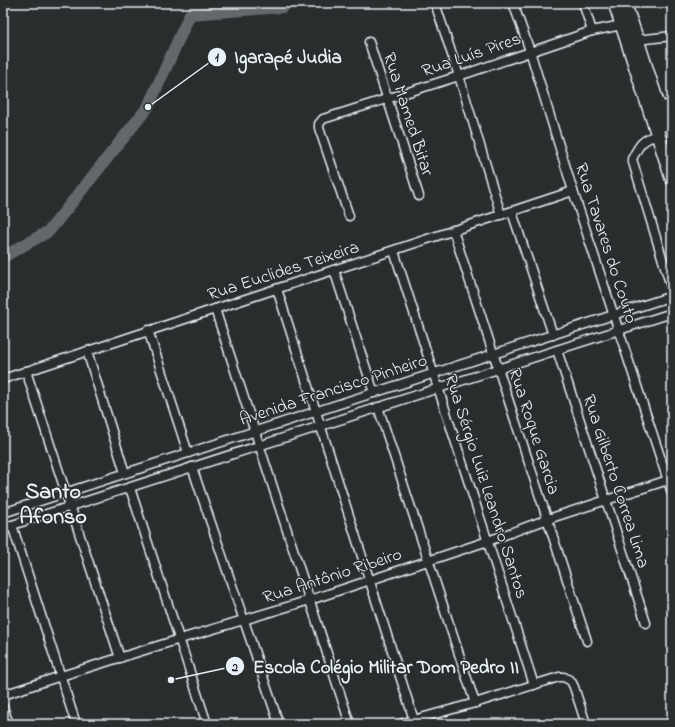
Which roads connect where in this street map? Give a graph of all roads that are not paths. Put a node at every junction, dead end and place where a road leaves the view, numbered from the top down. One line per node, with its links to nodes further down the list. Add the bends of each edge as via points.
1 (434, 3): 12 (street)
2 (513, 3): 11 (street, Rua Tavares do Couto)
3 (583, 3): 7 (street)
4 (615, 3): 6 (highway)
5 (624, 3): 9 (highway)
6 (622, 25): 7 (street, Rua Luís Pires); 16 (highway)
7 (592, 31): 11 (street, Rua Luís Pires)
8 (672, 36): 9 (street)
9 (637, 40): 15 (highway)
10 (369, 42): 13 (street, Rua Mamed Bitar)
11 (530, 51): 12 (street, Rua Luís Pires); 19 (street, Rua Tavares do Couto)
12 (459, 76): 13 (street, Rua Luís Pires); 22 (street)
13 (388, 99): 20 (street, Rua Mamed Bitar); 23 (street, Rua Luís Pires, via 331,116 320,122 319,126)
14 (672, 104): 15 (street)
15 (658, 107): 17 (highway)
16 (658, 134): 18 (highway); 28 (street, via 644,140 632,159)
17 (672, 151)
18 (672, 178)
19 (573, 192): 21 (street, Rua Euclides Teixeira); 32 (street, Rua Tavares do Couto)
20 (419, 196)
21 (512, 212): 22 (street, Rua Euclides Teixeira); 35 (street)
22 (501, 215): 24 (street, Rua Euclides Teixeira)
23 (349, 216)
24 (453, 230): 25 (street, Rua Euclides Teixeira); 38 (street, Rua Roque Garcia)
25 (394, 250): 26 (street, Rua Euclides Teixeira); 41 (street, Rua Sérgio Luiz Leandro Santos)
26 (334, 270): 27 (street, Rua Euclides Teixeira); 44 (street)
27 (277, 289): 30 (street, Rua Euclides Teixeira); 46 (street)
28 (672, 290)
29 (672, 296): 32 (street, Avenida Francisco Pinheiro)
30 (215, 309): 33 (street, Rua Euclides Teixeira); 48 (street)
31 (672, 313): 34 (street, Avenida Francisco Pinheiro)
32 (614, 315): 34 (street, Rua Tavares do Couto); 35 (street, Avenida Francisco Pinheiro)
33 (148, 330): 37 (street, Rua Euclides Teixeira); 50 (street)
34 (618, 330): 36 (street, Avenida Francisco Pinheiro); 53 (street, Rua Tavares do Couto)
35 (553, 335): 38 (street, Avenida Francisco Pinheiro)
36 (557, 350): 39 (street, Avenida Francisco Pinheiro); 57 (street, Rua Gilberto Correa Lima)
37 (87, 351): 40 (street, Rua Euclides Teixeira); 52 (street)
38 (493, 354): 39 (street, Rua Roque Garcia); 41 (street, Avenida Francisco Pinheiro)
39 (498, 369): 43 (street, Avenida Francisco Pinheiro); 60 (street, Rua Roque Garcia)
40 (26, 371): 42 (street, Rua Euclides Teixeira); 55 (street)
41 (434, 374): 43 (street, Rua Sérgio Luiz Leandro Santos); 44 (street, Avenida Francisco Pinheiro)
42 (3, 378)
43 (438, 388): 45 (street, Avenida Francisco Pinheiro); 63 (street, Rua Sérgio Luiz Leandro Santos)
44 (374, 393): 46 (street, Avenida Francisco Pinheiro)
45 (378, 407): 47 (street, Avenida Francisco Pinheiro); 64 (street)
46 (316, 412): 47 (street); 48 (street, Avenida Francisco Pinheiro)
47 (320, 426): 49 (street, Avenida Francisco Pinheiro); 65 (street)
48 (255, 431): 49 (street); 50 (street, Avenida Francisco Pinheiro)
49 (260, 446): 51 (street, Avenida Francisco Pinheiro); 66 (street)
50 (188, 453): 52 (street, Avenida Francisco Pinheiro)
51 (192, 467): 54 (street, Avenida Francisco Pinheiro); 67 (street)
52 (125, 474): 55 (street, Avenida Francisco Pinheiro)
53 (668, 480): 56 (street, Rua Tavares do Couto); 57 (street, Rua Antônio Ribeiro)
54 (130, 488): 58 (street, Avenida Francisco Pinheiro); 69 (street)
55 (65, 493): 58 (street); 59 (street, Avenida Francisco Pinheiro)
56 (672, 493)
57 (607, 500): 60 (street, Rua Antônio Ribeiro); 68 (street, Rua Gilberto Correa Lima)
58 (70, 507): 61 (street, Avenida Francisco Pinheiro); 71 (street)
59 (4, 510)
60 (548, 519): 63 (street, Rua Antônio Ribeiro); 70 (street, Rua Roque Garcia)
61 (12, 526): 62 (street, Avenida Francisco Pinheiro); 72 (street)
62 (3, 528)
63 (488, 541): 64 (street, Rua Antônio Ribeiro); 73 (street, Rua Sérgio Luiz Leandro Santos)
64 (429, 561): 65 (street, Rua Antônio Ribeiro); 75 (street)
65 (370, 580): 66 (street, Rua Antônio Ribeiro); 77 (street)
66 (310, 600): 67 (street, Rua Antônio Ribeiro); 83 (street)
67 (244, 620): 69 (street, Rua Antônio Ribeiro); 82 (street)
68 (646, 623)
69 (180, 639): 71 (street, Rua Antônio Ribeiro); 81 (street)
70 (587, 641)
71 (120, 658): 72 (street, Rua Antônio Ribeiro)
72 (61, 676): 74 (street, Rua Antônio Ribeiro); 80 (street)
73 (534, 685): 75 (street); 85 (street, via 567,678 574,687)
74 (3, 695)
75 (475, 703): 78 (street)
76 (3, 708): 79 (street)
77 (414, 720): 78 (street); 84 (street)
78 (425, 720)
79 (9, 724)
80 (76, 724)
81 (207, 724)
82 (279, 724)
83 (350, 724)
84 (399, 724)
85 (586, 724)

